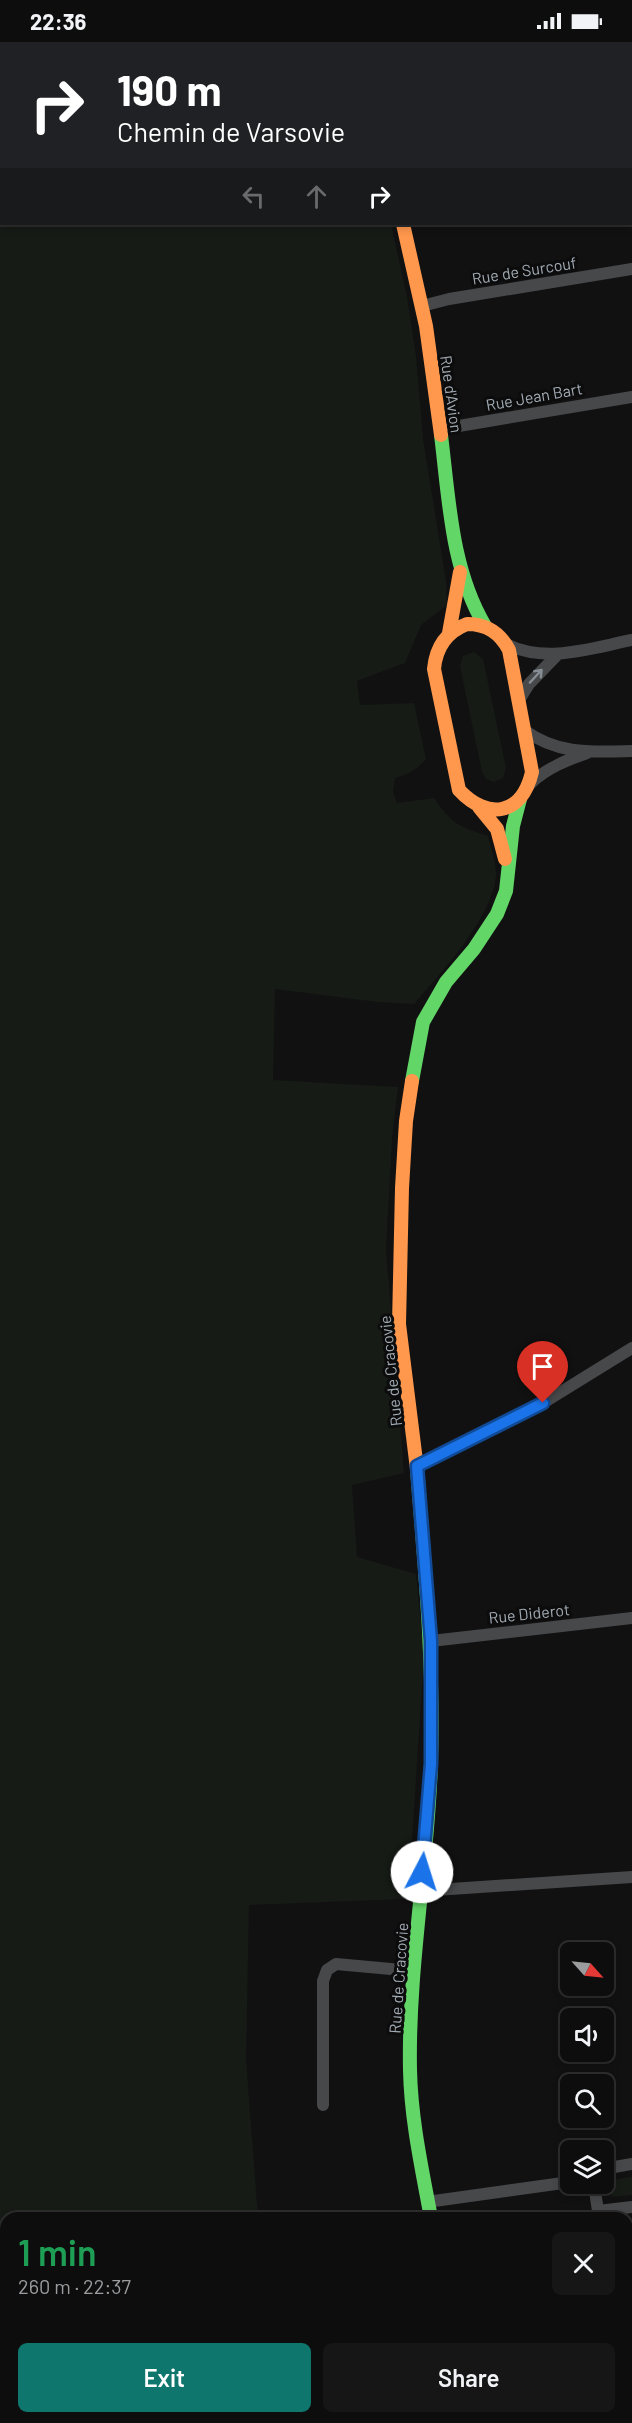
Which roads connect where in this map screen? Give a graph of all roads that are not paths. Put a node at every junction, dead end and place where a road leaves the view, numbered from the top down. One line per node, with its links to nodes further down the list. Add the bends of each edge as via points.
1 (403, 225): 3 (street, Rue d'Avion)
2 (632, 269): 3 (street, Rue de Surcouf)
3 (422, 306): 5 (street, Rue d'Avion)
4 (632, 397): 5 (street, Rue Jean Bart)
5 (441, 429): 6 (street, Rue d'Avion)
6 (460, 571): 7 (street, Rue d'Avion); 8 (street, Rue d'Avion)
7 (485, 626): 8 (street, via 467,624); 10 (street)
8 (449, 633): 18 (street, Rue de Cracovie, via 437,650 434,669 459,790)
9 (632, 640): 11 (street)
10 (506, 644): 11 (street); 12 (street)
11 (557, 655): 12 (street, one-way to 11)
12 (519, 700): 13 (street)
13 (524, 730): 15 (street, via 550,746); 16 (street)
14 (632, 751): 15 (street)
15 (593, 752): 16 (street, via 571,758)
16 (531, 783): 17 (street)
17 (520, 799): 18 (street, via 502,809 486,811); 19 (street, Rue de Cracovie)
18 (479, 807): 19 (street, Rue de Cracovie, via 497,830)
19 (508, 867): 21 (street, Rue de Cracovie, via 506,891 497,914 433,1002 418,1043 405,1132 399,1324)
20 (632, 1348): 21 (street, via 543,1403)
21 (417, 1466): 23 (street, Rue de Cracovie)
22 (632, 1618): 23 (street, Rue Diderot)
23 (431, 1641): 25 (street, Rue de Cracovie, via 431,1764)
24 (632, 1877): 25 (street)
25 (421, 1891): 26 (street, Rue de Cracovie)
26 (413, 1971): 27 (street, via 336,1964 327,1970 323,1981); 32 (street, Rue de Cracovie, via 410,2071)
27 (323, 2105)
28 (632, 2164): 29 (street)
29 (614, 2167)
30 (560, 2183): 32 (street)
31 (596, 2194): 35 (street)
32 (427, 2202): 34 (street, Rue de Cracovie)
33 (632, 2207): 36 (street)
34 (430, 2212)
35 (599, 2212)
36 (611, 2212)

